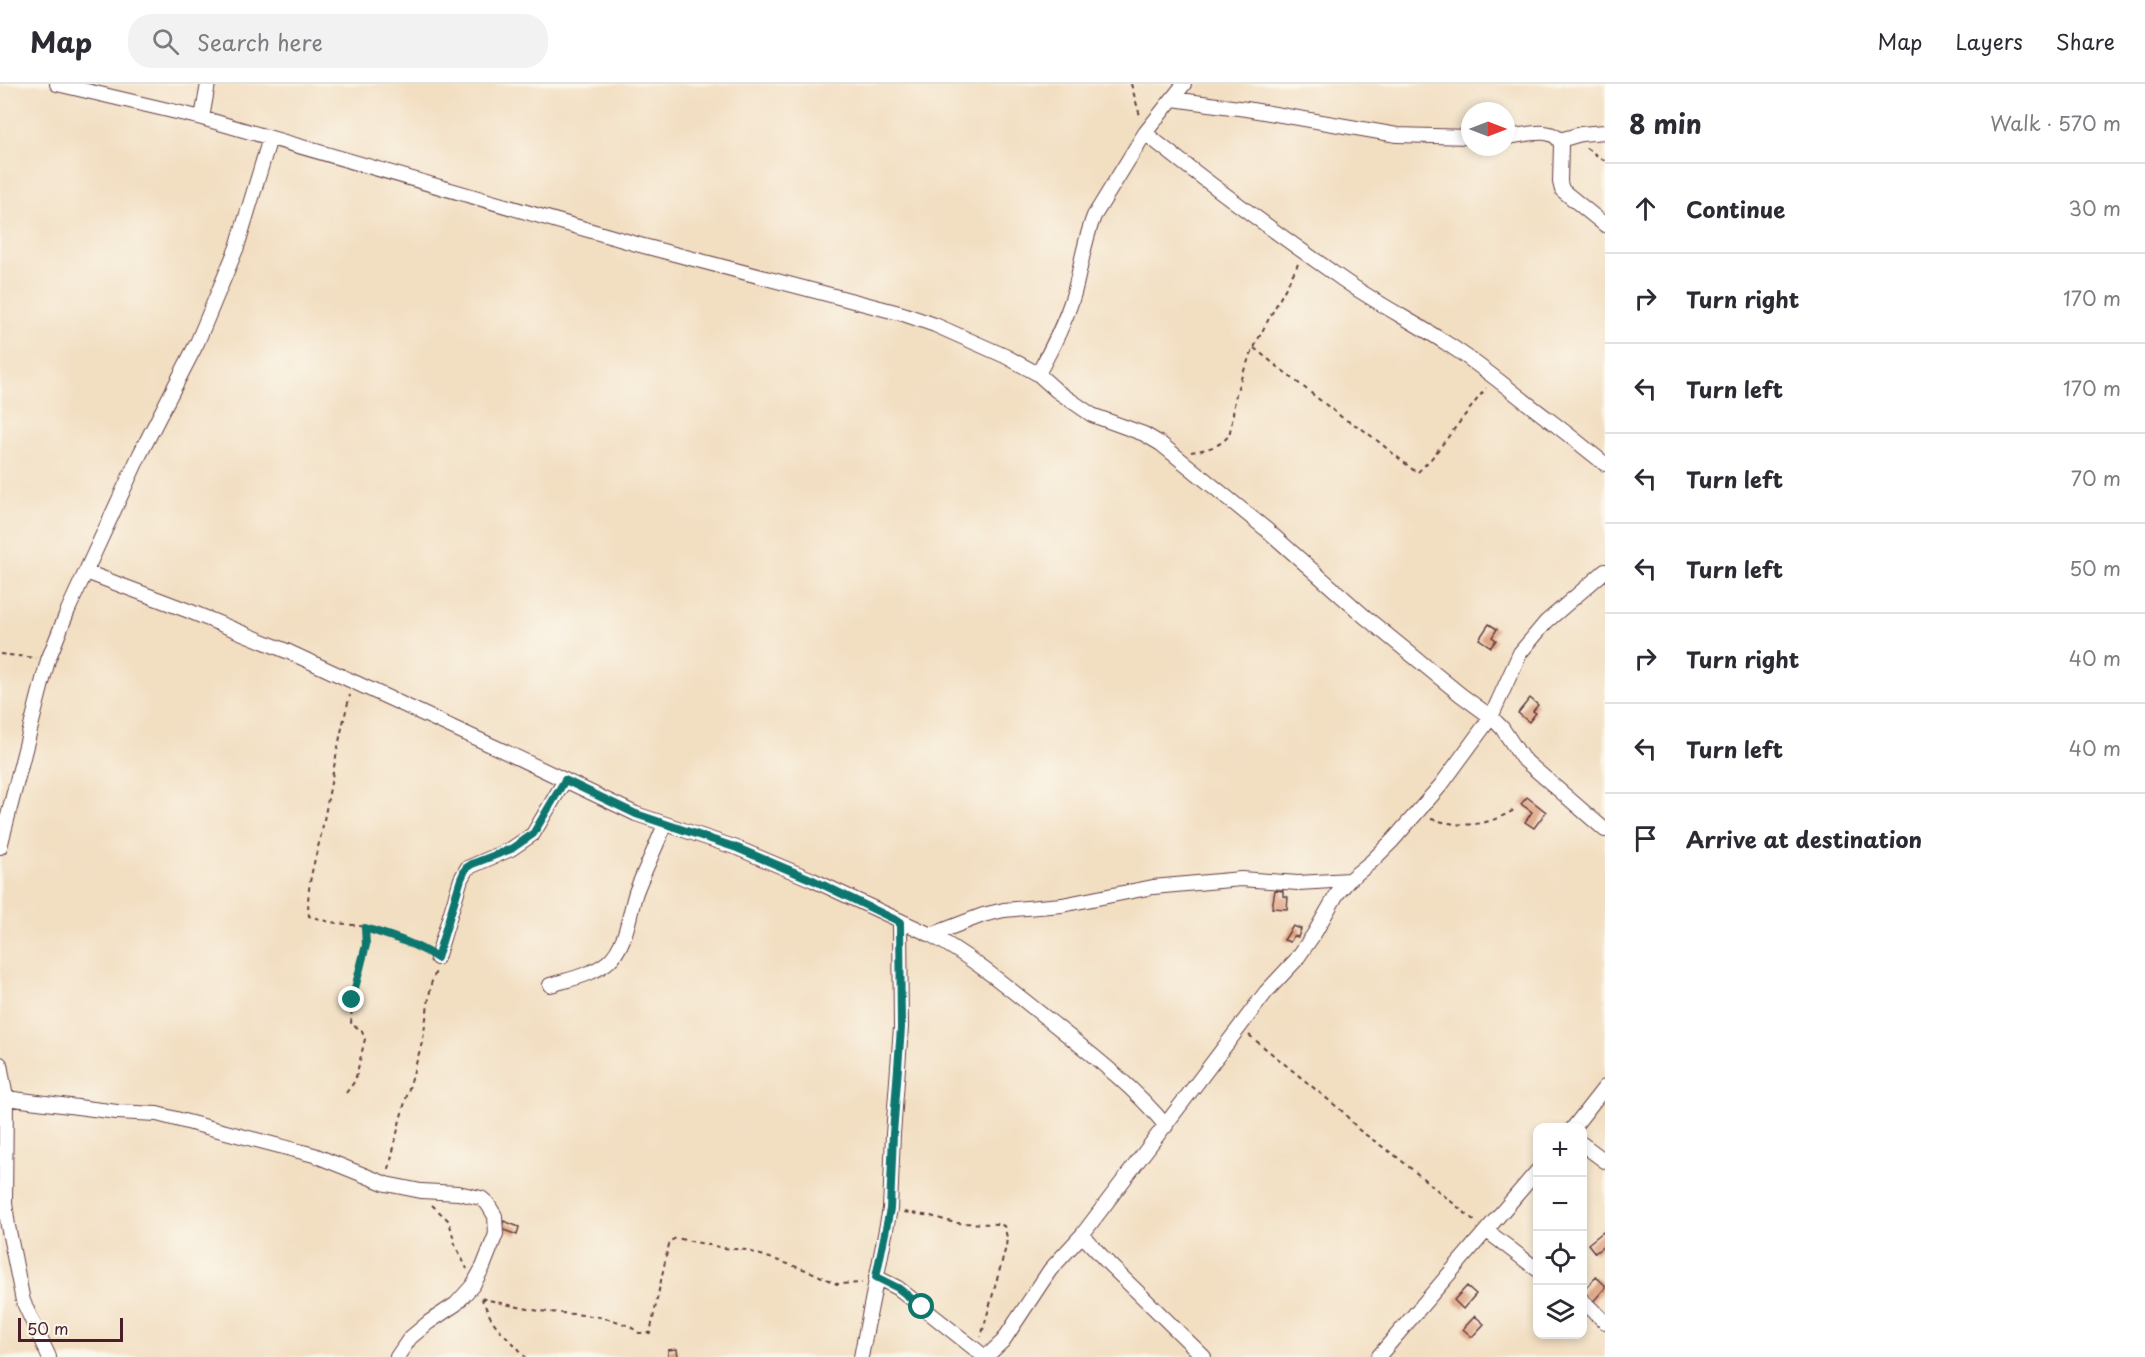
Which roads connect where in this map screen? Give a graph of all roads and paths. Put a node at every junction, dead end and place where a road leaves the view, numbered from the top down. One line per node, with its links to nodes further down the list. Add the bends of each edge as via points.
1 (57, 84): 6 (street)
2 (208, 84): 6 (street)
3 (1131, 84): 8 (path)
4 (1184, 84): 5 (street)
5 (1173, 99): 8 (street); 10 (street, via 1397,135)
6 (202, 118): 11 (street)
7 (1605, 132): 12 (street)
8 (1145, 133): 15 (street); 17 (street, via 1094,216 1070,305)
9 (1515, 136): 12 (street, via 1542,133)
10 (1461, 137)
11 (270, 138): 17 (street, via 640,245 903,314 987,348); 22 (street, via 237,247 197,343)
12 (1566, 138): 13 (path); 14 (street, via 1562,190)
13 (1605, 161)
14 (1605, 225)
15 (1304, 251): 16 (path); 18 (street, via 1387,310)
16 (1254, 348): 18 (path, via 1417,474); 19 (path, via 1236,394 1227,439 1209,448)
17 (1038, 374): 19 (street, via 1092,415 1144,434)
18 (1495, 376): 20 (street)
19 (1176, 455): 26 (street, via 1364,616)
20 (1605, 465)
21 (1605, 571): 26 (street, via 1546,622 1520,653)
22 (86, 572): 24 (street); 25 (street)
23 (0, 654): 24 (path)
24 (48, 660): 32 (street)
25 (353, 681): 27 (street); 35 (path, via 308,905 309,916)
26 (1491, 717): 29 (street); 31 (street, via 1522,758)
27 (565, 780): 30 (street); 37 (street, via 533,834 511,849 466,868)
28 (1514, 810): 29 (path, via 1477,825 1451,825)
29 (1413, 817): 33 (street)
30 (665, 824): 34 (street, via 737,848); 38 (street, via 636,893 618,950 600,968)
31 (1605, 830)
32 (0, 847)
33 (1349, 880): 36 (street, via 1298,883 1241,879 1153,887 1062,905 1004,910); 39 (street, via 1296,960)
34 (900, 922): 36 (street); 50 (street, via 901,1028)
35 (365, 928): 37 (path, via 398,938); 42 (path, via 366,945 352,1000 351,1025 361,1029 365,1039 355,1081)
36 (931, 935): 45 (street, via 989,973 1068,1036 1134,1090)
37 (437, 958): 49 (path, via 423,1039)
38 (550, 986)
39 (1240, 1027): 45 (street); 51 (path)
40 (0, 1064): 43 (street)
41 (1605, 1087): 44 (street)
42 (346, 1093)
43 (6, 1098): 49 (street, via 157,1114 314,1155); 59 (street, via 8,1226 23,1301)
44 (1577, 1123)
45 (1166, 1126): 52 (street)
46 (1587, 1148): 47 (street)
47 (1605, 1161)
48 (1533, 1176): 51 (street)
49 (386, 1184): 60 (street, via 481,1198 496,1221 495,1242 473,1285 452,1308 410,1338)
50 (890, 1209): 54 (street); 58 (path, via 956,1223 1004,1226 1006,1247)
51 (1486, 1232): 53 (street); 63 (street)
52 (1082, 1235): 58 (street, via 1050,1270 1003,1341); 62 (street)
53 (1533, 1266)
54 (876, 1277): 55 (path, via 863,1283 837,1284 809,1270 746,1250 676,1238 670,1241 650,1333 639,1333 618,1321 539,1311); 58 (street, via 898,1288); 61 (street)
55 (481, 1298)
56 (1587, 1305): 57 (street)
57 (1605, 1322)
58 (983, 1355)
59 (49, 1357)
60 (397, 1357)
61 (861, 1357)
62 (1204, 1357)
63 (1378, 1357)

